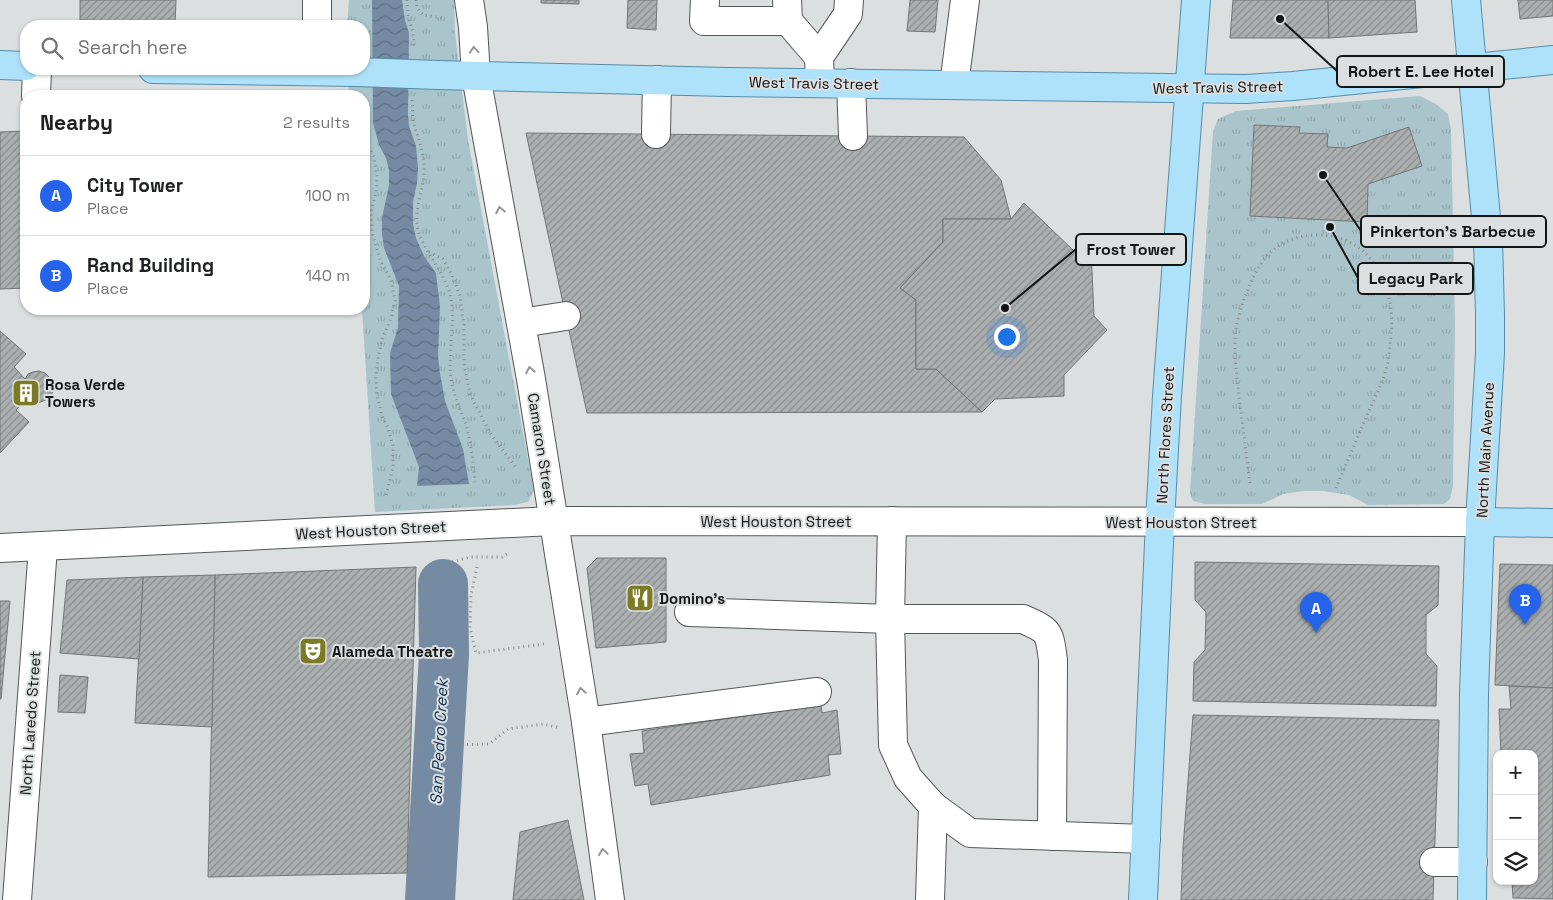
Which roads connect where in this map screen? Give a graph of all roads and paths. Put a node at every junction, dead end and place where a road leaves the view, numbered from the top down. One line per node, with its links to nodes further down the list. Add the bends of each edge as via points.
1 (317, 0): 12 (street)
2 (407, 0): 13 (path)
3 (416, 0): 11 (path, via 423,15)
4 (469, 0): 21 (street, Camaron Street, one-way to 4)
5 (705, 0): 10 (street, via 704,21)
6 (965, 0): 24 (street)
7 (1196, 0): 25 (main road, North Flores Street)
8 (1466, 0): 17 (main road, North Main Avenue)
9 (849, 7): 18 (street)
10 (788, 10): 18 (street)
11 (448, 18)
12 (317, 20)
13 (414, 51)
14 (1553, 60): 17 (main road, West Travis Street)
15 (0, 65): 16 (main road)
16 (20, 66)
17 (1473, 68): 25 (main road, West Travis Street, via 1293,86); 44 (main road, North Main Avenue, via 1488,239 1490,315)
18 (819, 70): 22 (main road, West Travis Street); 23 (main road, West Travis Street)
19 (370, 72): 21 (main road, West Travis Street, bridge)
20 (37, 75): 26 (street)
21 (476, 76): 22 (main road, West Travis Street); 35 (street, Camaron Street, one-way to 21)
22 (657, 80): 28 (street)
23 (851, 83): 24 (main road, West Travis Street); 29 (street)
24 (954, 85): 25 (main road, West Travis Street)
25 (1189, 88): 43 (main road, North Flores Street)
26 (36, 90)
27 (412, 91): 33 (path, via 413,118 424,163 417,224)
28 (656, 134)
29 (853, 136)
30 (370, 149): 32 (path, via 377,177)
31 (370, 212): 40 (path, via 372,232 380,260 391,280 395,301 382,339 376,378 382,416 393,446 393,467)
32 (370, 212)
33 (429, 252): 36 (path, via 442,259 460,296 464,364 470,394 490,433); 37 (path, via 443,276 451,299 452,380 472,448)
34 (566, 316): 35 (street)
35 (522, 323): 42 (street, Camaron Street, one-way to 35)
36 (520, 472)
37 (475, 482)
38 (1250, 483): 39 (path, via 1235,360 1236,329 1246,291 1262,263 1283,243 1308,235 1330,235 1346,239 1363,250 1378,266 1388,292 1392,334 1387,366)
39 (1336, 488)
40 (386, 496)
41 (892, 521): 42 (street, West Houston Street); 43 (street, West Houston Street); 51 (street)
42 (553, 522): 46 (street, West Houston Street); 54 (street, Camaron Street, one-way to 42)
43 (1160, 522): 44 (street, West Houston Street); 58 (main road, North Flores Street)
44 (1480, 522): 45 (main road, West Houston Street); 60 (main road, North Main Avenue)
45 (1553, 523)
46 (43, 547): 47 (street, West Houston Street); 61 (street, North Laredo Street)
47 (0, 548)
48 (516, 548): 55 (path, via 502,558 470,557 438,566 423,586)
49 (477, 567): 52 (path, via 471,595 470,628 476,653)
50 (690, 612): 51 (street)
51 (890, 619): 56 (street, via 893,745 908,778); 57 (street, via 1023,619 1042,628 1050,636 1053,660)
52 (548, 643)
53 (818, 692): 54 (street)
54 (574, 725): 55 (path, via 558,728 543,724 508,729 489,744); 63 (street, Camaron Street, one-way to 54)
55 (417, 746): 62 (path, via 412,883)
56 (933, 806): 57 (street, via 970,832); 64 (street)
57 (1052, 836): 58 (street)
58 (1146, 839): 65 (main road, North Flores Street)
59 (1434, 862): 60 (street)
60 (1472, 862): 66 (main road, North Main Avenue)
61 (17, 900)
62 (408, 900)
63 (610, 900)
64 (930, 900)
65 (1143, 900)
66 (1472, 900)

